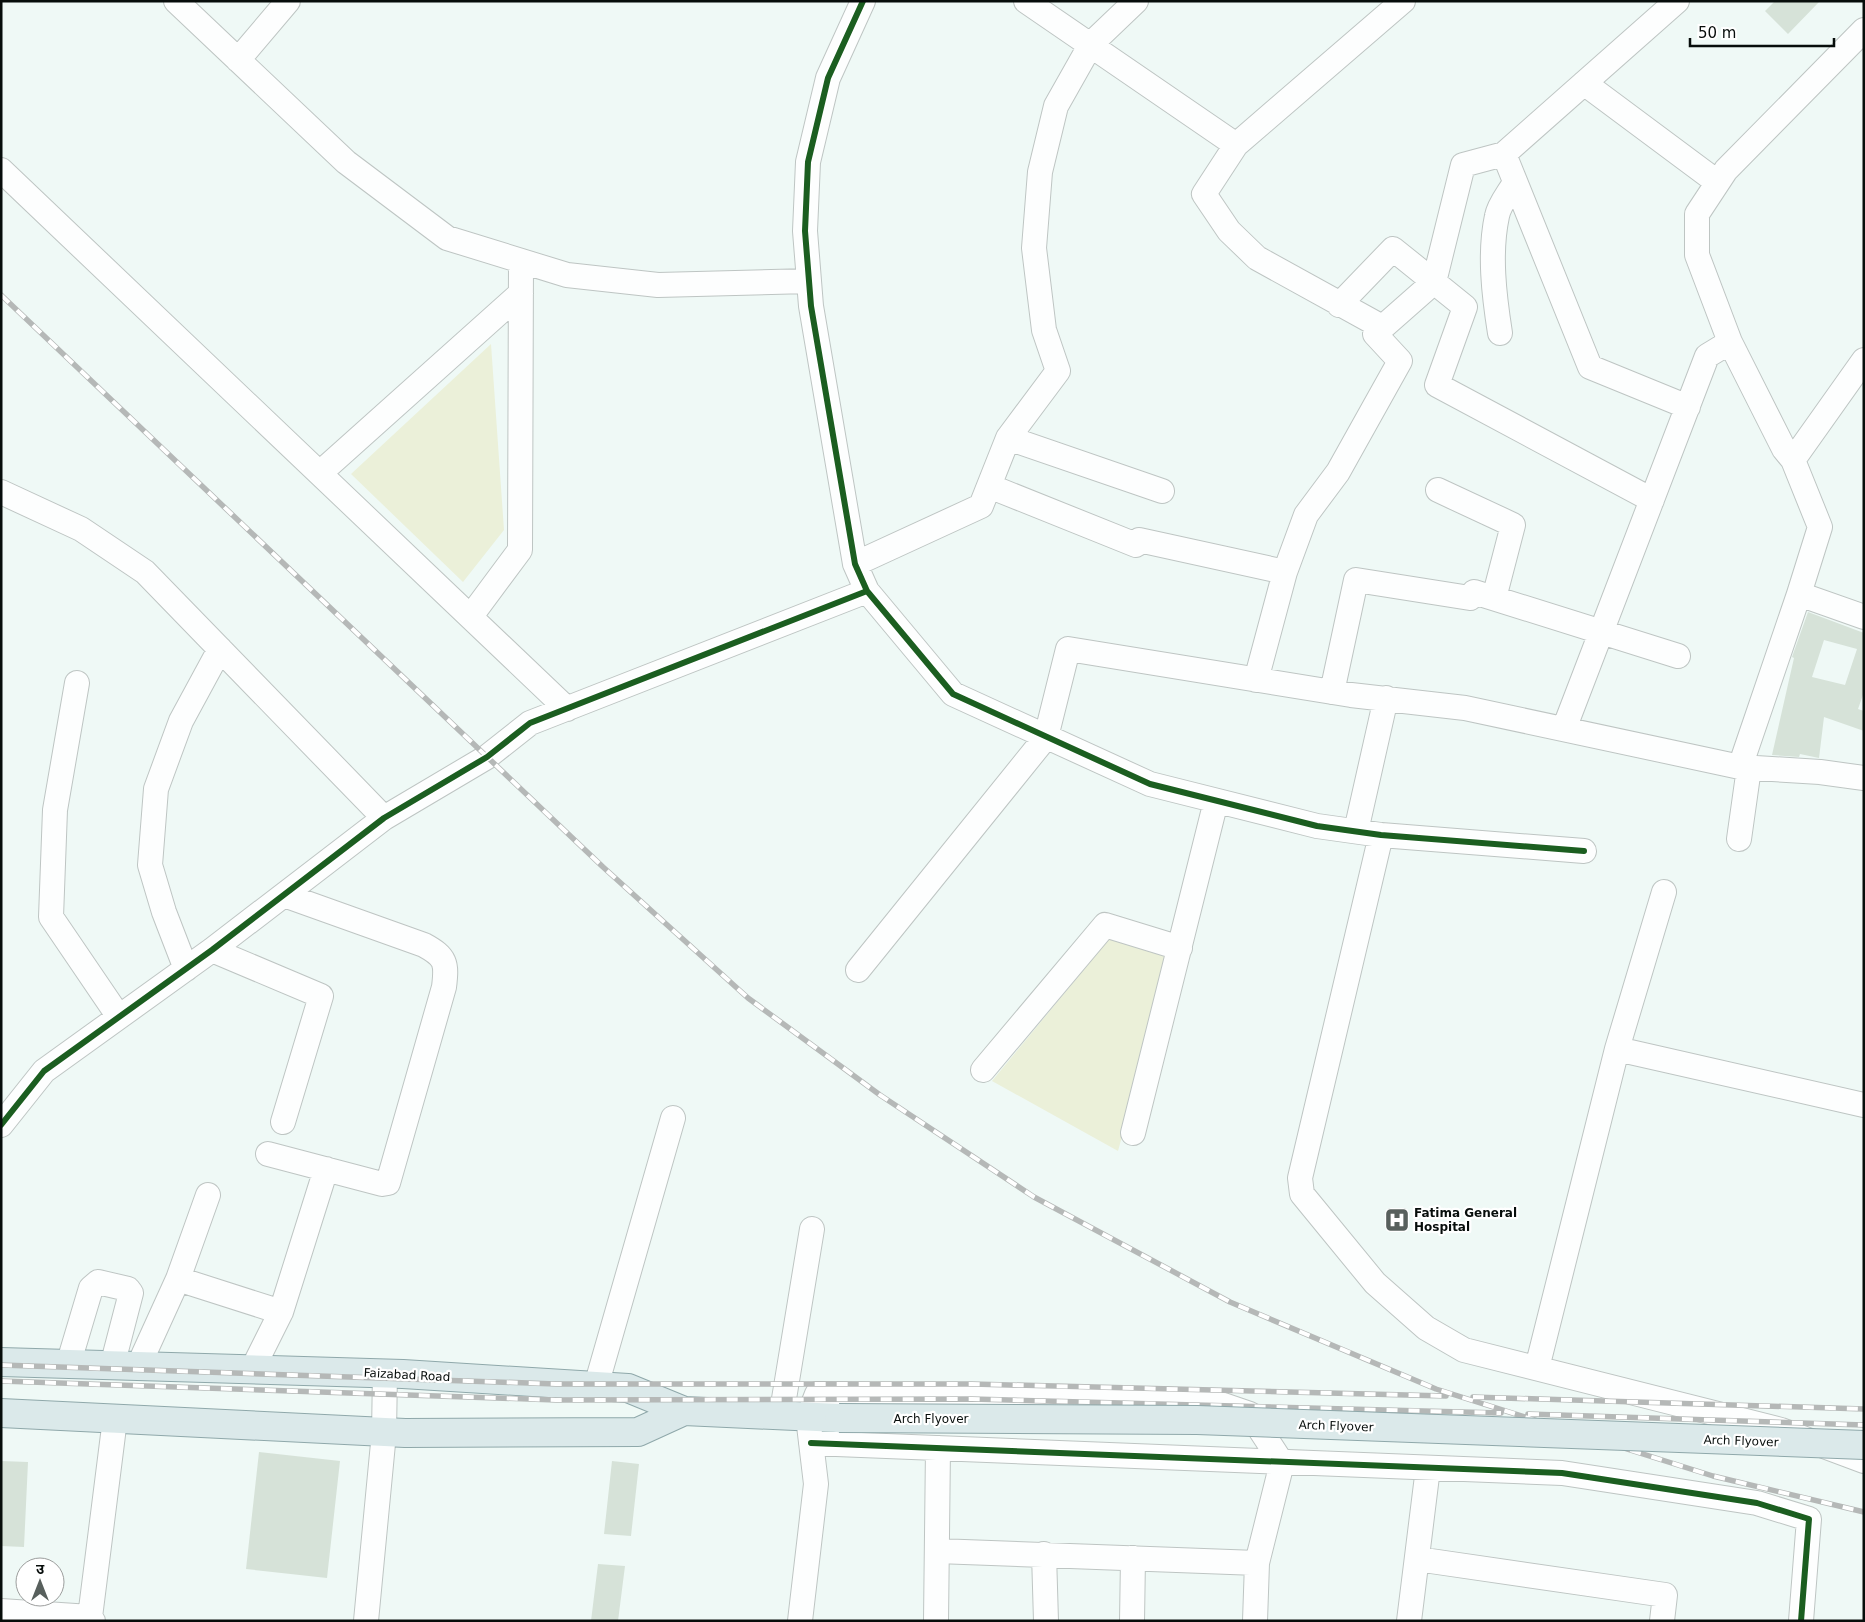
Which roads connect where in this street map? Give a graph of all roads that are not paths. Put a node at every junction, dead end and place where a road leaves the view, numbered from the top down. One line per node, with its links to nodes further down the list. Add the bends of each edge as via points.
1 (176, 1): 10 (street)
2 (288, 1): 10 (street)
3 (863, 1): 18 (street, via 828,78 808,162 805,231)
4 (1026, 1): 9 (street)
5 (1136, 1): 9 (street)
6 (1403, 1): 12 (street)
7 (1677, 1): 11 (street)
8 (1864, 30): 16 (street, via 1726,170)
9 (1092, 44): 12 (street); 27 (street, via 1056,106 1040,172 1034,248 1044,330 1058,370)
10 (238, 60): 17 (street, via 346,162 447,238)
11 (1584, 83): 13 (street); 16 (street)
12 (1236, 145): 21 (street, via 1204,194 1229,231 1257,258)
13 (1504, 154): 15 (street); 19 (street, via 1463,165)
14 (1, 170): 29 (street)
15 (1515, 182): 23 (street, via 1497,214 1493,251); 26 (street, via 1590,367)
16 (1718, 182): 24 (street, via 1696,214 1696,255)
17 (521, 260): 18 (street, via 567,275 658,285); 20 (street)
18 (809, 281): 35 (street)
19 (1434, 282): 21 (street, via 1393,249); 22 (street); 34 (street, via 1464,307 1437,385)
20 (521, 293): 29 (street); 40 (street, via 520,550)
21 (1339, 305): 22 (street)
22 (1382, 327): 36 (street, via 1375,334 1400,361 1338,472 1306,515)
23 (1500, 333)
24 (1730, 342): 26 (street, via 1708,356); 28 (street, via 1784,449)
25 (1864, 360): 28 (street)
26 (1688, 407): 34 (street)
27 (1008, 438): 30 (street); 32 (street)
28 (1794, 460): 38 (street, via 1820,527)
29 (320, 473): 40 (street)
30 (989, 486): 35 (street, via 981,506); 36 (street, via 1136,545 1139,540)
31 (1438, 490): 39 (street, via 1513,525)
32 (1162, 491)
33 (1, 492): 43 (street, via 82,528 144,572)
34 (1652, 500): 42 (street)
35 (855, 564): 37 (street)
36 (1285, 572): 45 (street)
37 (867, 590): 49 (street); 51 (street, via 953,694)
38 (1799, 594): 41 (street); 52 (street)
39 (1494, 598): 42 (street); 47 (street, via 1474,592 1470,598 1356,580)
40 (471, 616): 49 (street)
41 (1864, 616)
42 (1602, 631): 44 (street); 50 (street)
43 (220, 649): 55 (street); 64 (street, via 181,721 156,790 150,865)
44 (1678, 656)
45 (1256, 680): 47 (street); 51 (street, via 1068,649)
46 (78, 683): 66 (street, via 55,810 51,917)
47 (1332, 692): 48 (street)
48 (1385, 698): 50 (street, via 1465,708); 56 (street)
49 (567, 708): 55 (street, via 530,723 487,757)
50 (1564, 729): 52 (street)
51 (1046, 737): 54 (street, via 1150,784); 65 (street)
52 (1745, 768): 53 (street); 58 (street)
53 (1864, 778)
54 (1216, 801): 56 (street, via 1317,826); 62 (street)
55 (384, 818): 61 (street)
56 (1356, 831): 57 (street)
57 (1380, 835): 59 (street); 84 (street, via 1300,1178 1302,1194 1374,1283 1426,1328 1464,1350)
58 (1739, 839)
59 (1584, 851)
60 (1664, 892): 67 (street)
61 (284, 895): 63 (street); 75 (street, via 424,944 438,953 446,967 444,987 388,1183)
62 (1180, 948): 68 (street, via 1105,925); 73 (street)
63 (212, 950): 64 (street); 71 (street, via 321,996)
64 (186, 968): 66 (street)
65 (858, 970)
66 (119, 1018): 72 (street, via 44,1072)
67 (1617, 1049): 69 (street); 84 (street)
68 (983, 1070)
69 (1864, 1105)
70 (673, 1118): 87 (street)
71 (283, 1122)
72 (1, 1125)
73 (1133, 1132)
74 (268, 1154): 75 (street)
75 (326, 1169): 79 (street)
76 (208, 1195): 78 (street)
77 (812, 1229): 90 (street)
78 (178, 1279): 79 (street); 83 (street)
79 (281, 1312): 85 (street)
80 (1, 1362): 81 (main road, Faizabad Road)
81 (68, 1365): 82 (main road, Faizabad Road); 82 (street, via 92,1288 98,1282 128,1289 131,1293)
82 (112, 1366): 83 (main road, Faizabad Road)
83 (138, 1367): 85 (main road, Faizabad Road)
84 (1536, 1368): 93 (street)
85 (252, 1370): 86 (main road, Faizabad Road)
86 (385, 1373): 87 (main road, Faizabad Road); 94 (street)
87 (596, 1386): 88 (main road, Faizabad Road, via 628,1388)
88 (684, 1411): 90 (main road, Faizabad Road); 94 (main road, via 638,1432)
89 (1, 1413): 91 (main road)
90 (781, 1416): 92 (main road, Faizabad Road)
91 (115, 1419): 94 (main road); 107 (street)
92 (809, 1430): 96 (main road, Arch Flyover, bridge, via 839,1418 1197,1420); 97 (street); 99 (street, via 817,1394 1212,1402 1250,1414); 109 (street, via 816,1484)
93 (1781, 1430): 95 (street); 98 (street)
94 (384, 1432): 108 (street)
95 (1864, 1432)
96 (1864, 1445)
97 (938, 1448): 99 (street); 101 (street)
98 (1864, 1461)
99 (1282, 1463): 100 (street); 105 (street)
100 (1428, 1468): 104 (street); 116 (street, via 1562,1474 1757,1503 1809,1519)
101 (937, 1550): 102 (street); 110 (street)
102 (1044, 1554): 103 (street); 111 (street)
103 (1133, 1558): 105 (street); 112 (street)
104 (1417, 1559): 114 (street); 115 (street, via 1665,1595)
105 (1257, 1563): 113 (street)
106 (1, 1611): 107 (street)
107 (92, 1619)
108 (366, 1621)
109 (800, 1621)
110 (936, 1621)
111 (1046, 1621)
112 (1132, 1621)
113 (1255, 1621)
114 (1409, 1621)
115 (1662, 1621)
116 (1801, 1621)

